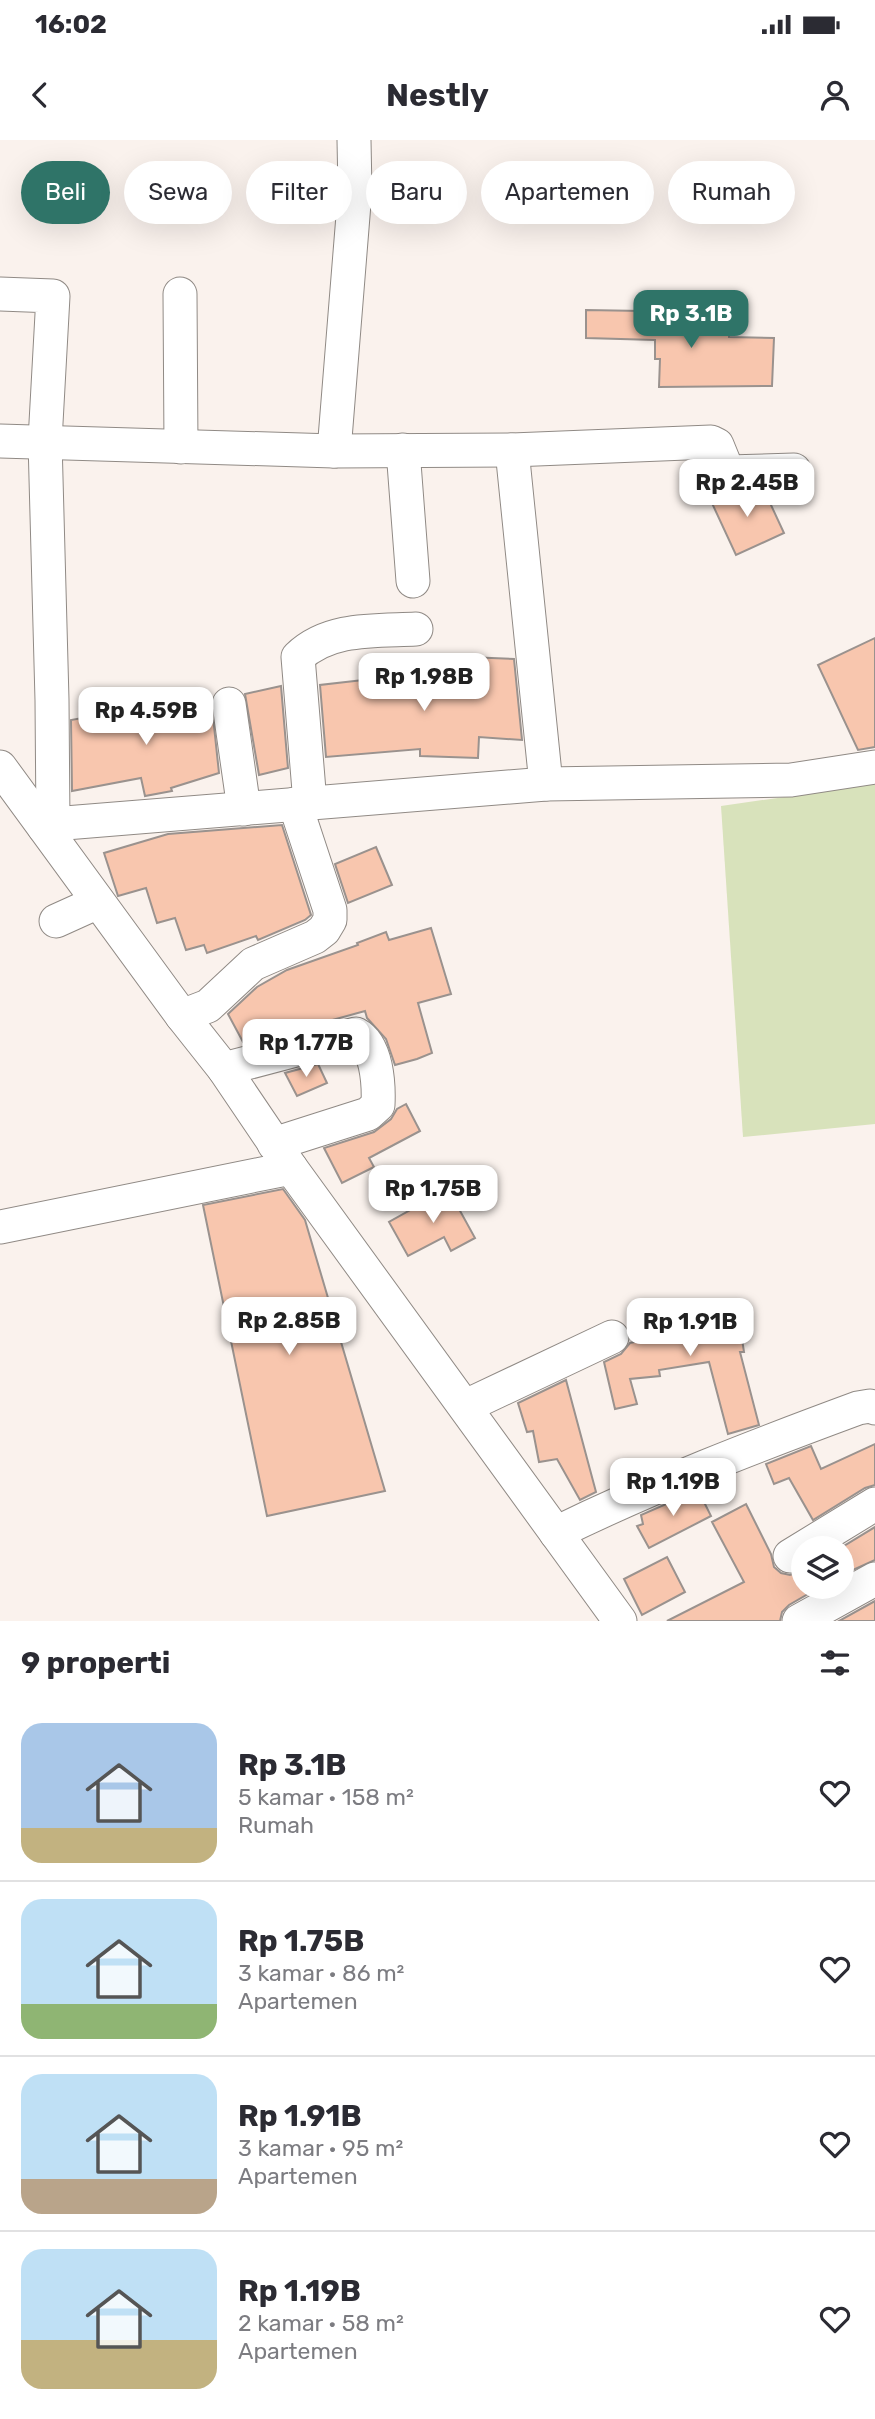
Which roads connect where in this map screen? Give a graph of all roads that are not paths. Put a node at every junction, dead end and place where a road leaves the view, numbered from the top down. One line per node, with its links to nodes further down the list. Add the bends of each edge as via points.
1 (354, 140): 9 (street, via 355,191)
2 (0, 294): 5 (street, via 54,296)
3 (180, 295): 6 (street)
4 (0, 441): 5 (street)
5 (45, 441): 6 (street); 19 (street, via 52,700)
6 (181, 447): 9 (street)
7 (403, 450): 8 (street); 9 (street); 11 (street)
8 (512, 450): 10 (street, via 711,442 717,445 728,472); 16 (street)
9 (334, 451)
10 (794, 470)
11 (413, 581)
12 (416, 629): 17 (street, via 328,636 298,657)
13 (229, 704): 18 (street)
14 (0, 767): 19 (street)
15 (875, 767): 16 (street, via 791,780)
16 (546, 784): 17 (street)
17 (302, 803): 18 (street); 22 (street, via 330,920 315,937 253,964 208,1006)
18 (244, 809): 19 (street)
19 (48, 826): 20 (street)
20 (98, 902): 21 (street); 22 (street)
21 (56, 921)
22 (182, 1016): 23 (street)
23 (224, 1069): 24 (street); 24 (street, via 356,1034 365,1041 379,1086 378,1105)
24 (283, 1156): 25 (street); 27 (street)
25 (0, 1227)
26 (612, 1337): 27 (street)
27 (466, 1406): 30 (street)
28 (875, 1408): 30 (street, via 858,1408 725,1457)
29 (875, 1504): 31 (street)
30 (556, 1533): 33 (street)
31 (789, 1556)
32 (875, 1579): 34 (street)
33 (620, 1621)
34 (799, 1621)

